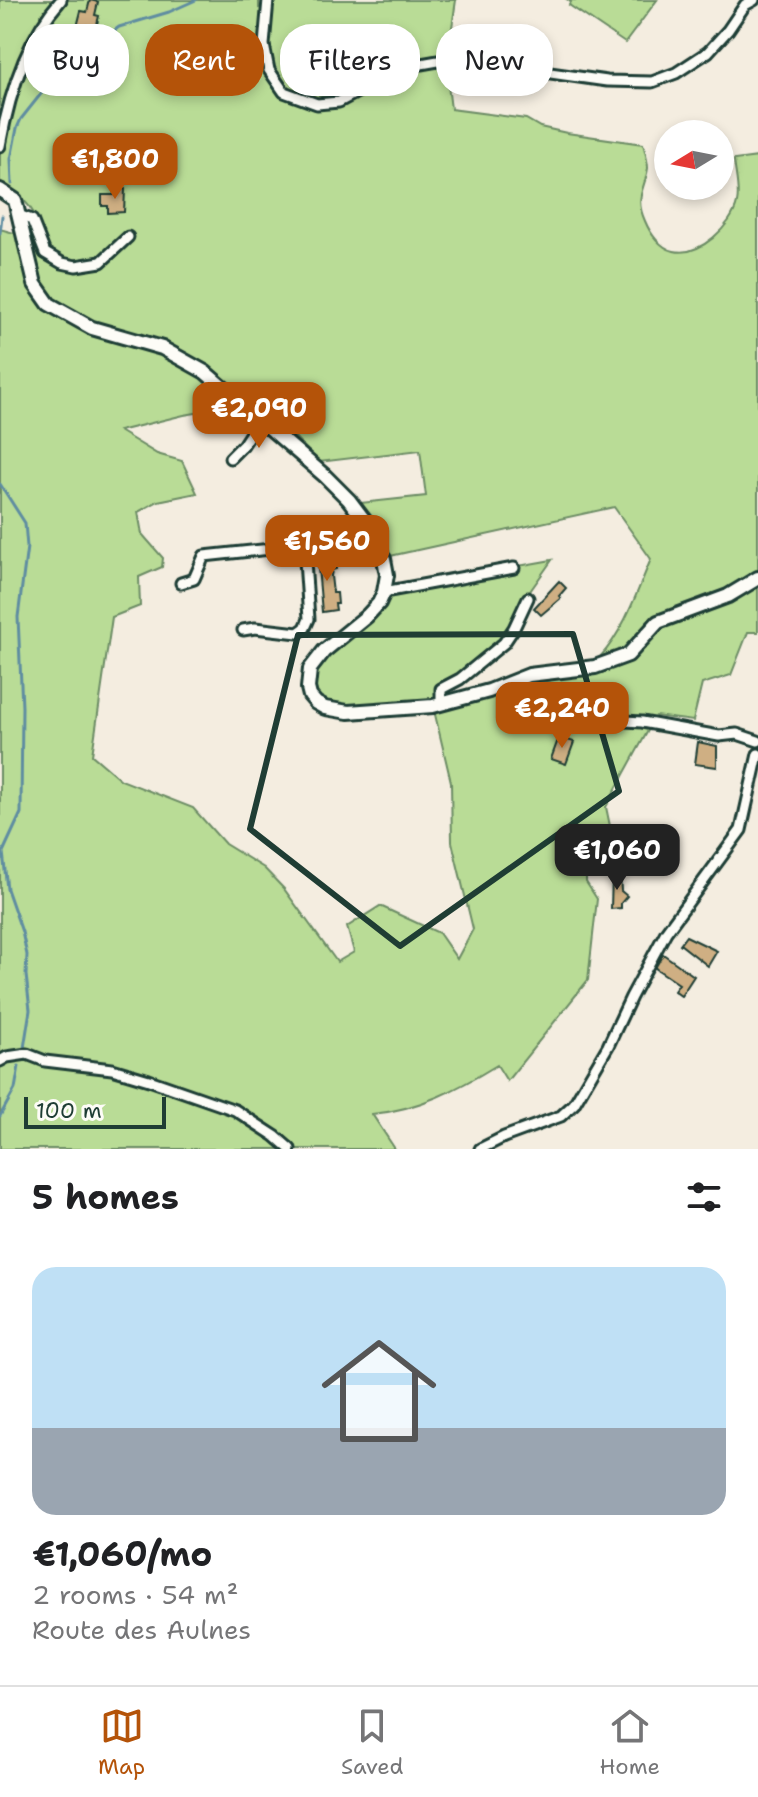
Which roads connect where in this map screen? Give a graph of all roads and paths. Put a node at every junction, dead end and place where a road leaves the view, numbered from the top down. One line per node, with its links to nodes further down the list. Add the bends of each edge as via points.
1 (61, 0): 4 (street, via 33,41)
2 (268, 0): 3 (street, via 264,45 269,70 284,92 317,104 339,102 404,67 438,61 652,82 708,52)
3 (754, 0)
4 (0, 146)
5 (0, 190): 6 (street, via 15,200)
6 (21, 216): 7 (street, via 32,220 45,253 76,266 101,262); 8 (street, via 35,284 49,304 92,328 187,360)
7 (128, 237)
8 (260, 419): 9 (street); 10 (street, via 325,476)
9 (230, 458)
10 (368, 525): 11 (street, via 356,540); 15 (street, via 384,559)
11 (304, 546): 14 (street, via 204,556 194,579); 17 (street, via 309,619 305,628 298,633)
12 (514, 568): 15 (street)
13 (758, 578): 18 (street, via 728,596 658,622 628,655 595,667 529,675)
14 (181, 583)
15 (384, 592): 18 (street, via 367,616 316,659 308,679 310,696 338,712)
16 (528, 598): 18 (street, via 504,643 441,689)
17 (243, 630)
18 (441, 704)
19 (591, 719): 20 (street, via 737,734)
20 (758, 741)
21 (758, 754): 24 (street, via 741,830 666,932 574,1104 561,1116)
22 (0, 1061): 23 (street, via 27,1054 124,1073 235,1110)
23 (290, 1149)
24 (480, 1149)

